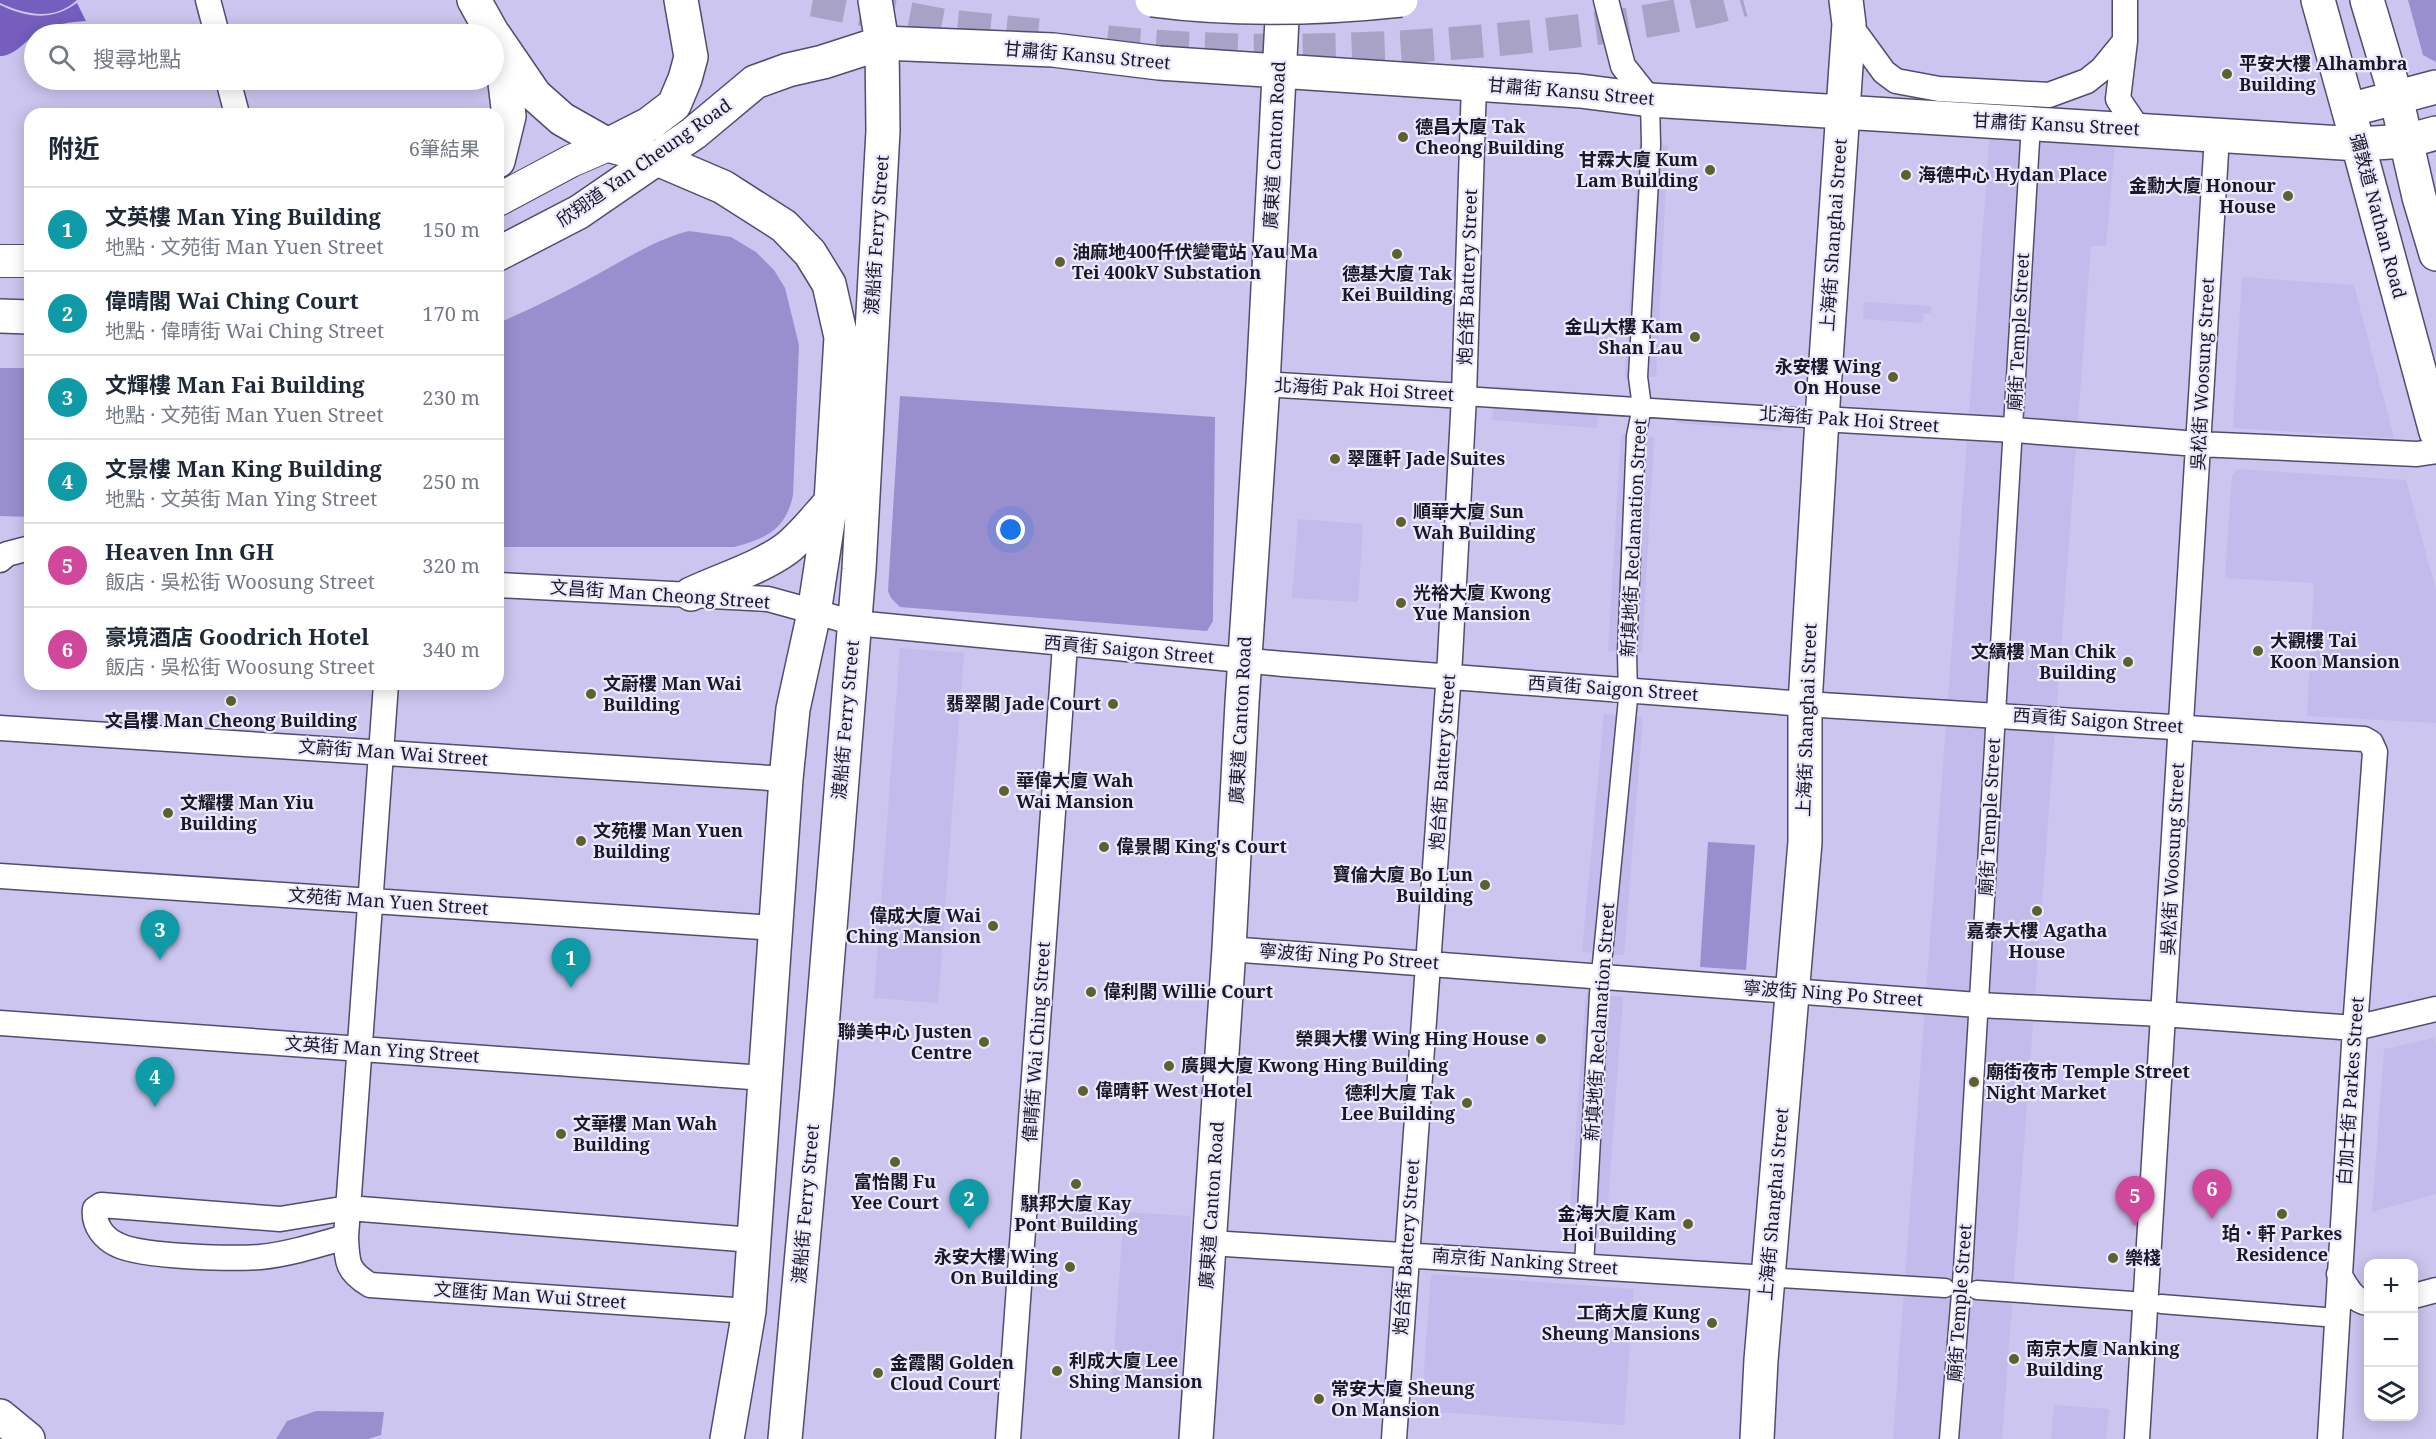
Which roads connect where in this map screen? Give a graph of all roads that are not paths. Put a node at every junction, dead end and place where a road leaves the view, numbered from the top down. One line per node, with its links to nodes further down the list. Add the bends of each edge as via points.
1 (208, 0): 13 (street)
2 (474, 0): 14 (main road, 渡船街 Ferry Street)
3 (681, 0): 35 (main road, 欣翔道 Yan Cheung Road, via 691,57 674,105 649,124)
4 (875, 0): 16 (main road, 渡船街 Ferry Street)
5 (1152, 0): 7 (main road, bridge, via 1304,9)
6 (1283, 0): 19 (main road, 廣東道 Canton Road)
7 (1401, 0)
8 (1606, 0): 25 (street, via 1623,66)
9 (2125, 0): 15 (street)
10 (2318, 0): 27 (main road, 彌敦道 Nathan Road)
11 (2367, 0): 24 (main road)
12 (1847, 12): 15 (street, 甘肅街 Kansu Street, via 1884,72 1896,81 1939,89 2049,95 2087,81); 28 (main road, 上海街 Shanghai Street)
13 (214, 24)
14 (488, 24)
15 (2125, 41): 30 (street, via 2118,99)
16 (882, 43): 18 (main road, 甘肅街 Kansu Street); 19 (main road, 甘肅街 Kansu Street, via 1053,50); 58 (main road, 渡船街 Ferry Street, via 883,131)
17 (504, 50): 35 (main road, 渡船街 Ferry Street, via 535,95 562,119)
18 (788, 70): 36 (main road, 欣翔道 Yan Cheung Road, via 755,82)
19 (1278, 72): 20 (main road, 甘肅街 Kansu Street); 44 (main road, 廣東道 Canton Road)
20 (1474, 84): 25 (main road, 甘肅街 Kansu Street); 45 (street, 炮台街 Battery Street)
21 (2436, 87): 24 (main road)
22 (231, 90): 26 (street)
23 (504, 90): 31 (main road, via 508,116)
24 (2396, 97): 27 (main road); 33 (main road)
25 (1650, 100): 28 (main road, 甘肅街 Kansu Street); 46 (street, 新填地街 Reclamation Street, via 1638,377)
26 (235, 108)
27 (2349, 110): 34 (main road, 彌敦道 Nathan Road)
28 (1843, 112): 29 (main road, 甘肅街 Kansu Street); 47 (main road, 上海街 Shanghai Street)
29 (2031, 124): 30 (main road, 甘肅街 Kansu Street); 48 (street, 廟街 Temple Street)
30 (2139, 130): 32 (main road, 甘肅街 Kansu Street)
31 (504, 134)
32 (2217, 135): 34 (main road, 甘肅街 Kansu Street); 50 (street, 吳松街 Woosung Street)
33 (2421, 137): 34 (main road, 甘肅街 Kansu Street); 39 (main road)
34 (2358, 144): 49 (main road, 彌敦道 Nathan Road)
35 (608, 145): 36 (main road, 渡船街 Ferry Street); 37 (street, 欣翔道 Yan Cheung Road)
36 (655, 158): 38 (main road, 欣翔道 Yan Cheung Road, via 579,212); 52 (main road, 渡船街 Ferry Street, via 723,187 784,226 810,253 829,284 841,337)
37 (504, 197)
38 (504, 251)
39 (2436, 254)
40 (0, 261): 41 (street)
41 (24, 261)
42 (0, 316): 43 (main road)
43 (24, 317)
44 (1263, 384): 45 (street, 北海街 Pak Hoi Street); 60 (main road, 廣東道 Canton Road)
45 (1464, 396): 46 (street, 北海街 Pak Hoi Street); 61 (street, 炮台街 Battery Street)
46 (1642, 407): 47 (street, 北海街 Pak Hoi Street); 63 (street, 新填地街 Reclamation Street, via 1636,448)
47 (1822, 419): 48 (street, 北海街 Pak Hoi Street); 64 (main road, 上海街 Shanghai Street)
48 (2014, 430): 50 (street, 北海街 Pak Hoi Street); 65 (street, 廟街 Temple Street)
49 (2436, 432)
50 (2198, 444): 51 (street, 北海街 Pak Hoi Street, via 2417,454); 66 (street, 吳松街 Woosung Street)
51 (2436, 451)
52 (831, 502): 56 (main road, via 788,548 754,568); 57 (main road, 渡船街 Ferry Street)
53 (24, 550): 54 (street, via 6,554)
54 (0, 560)
55 (504, 585): 56 (street, 文昌街 Man Cheong Street)
56 (691, 594): 57 (street, 文昌街 Man Cheong Street, via 768,599)
57 (814, 614): 58 (street, 文昌街 Man Cheong Street); 70 (main road, 渡船街 Ferry Street, via 793,709)
58 (855, 623): 59 (street, 西貢街 Saigon Street); 105 (main road, 渡船街 Ferry Street)
59 (1065, 645): 60 (street, 西貢街 Saigon Street); 106 (street, 偉晴街 Wai Ching Street)
60 (1245, 660): 61 (street, 西貢街 Saigon Street); 74 (main road, 廣東道 Canton Road)
61 (1449, 676): 63 (street, 西貢街 Saigon Street); 75 (street, 炮台街 Battery Street)
62 (386, 690): 69 (street, 文匯街 Man Wui Street)
63 (1628, 690): 64 (street, 西貢街 Saigon Street); 76 (street, 新填地街 Reclamation Street)
64 (1805, 704): 65 (street, 西貢街 Saigon Street); 77 (main road, 上海街 Shanghai Street, via 1804,842)
65 (1996, 715): 66 (street, 西貢街 Saigon Street); 78 (street, 廟街 Temple Street)
66 (2181, 727): 68 (street, 西貢街 Saigon Street, via 2356,737); 80 (street, 吳松街 Woosung Street)
67 (0, 728): 69 (street, 文蔚街 Man Wai Street)
68 (2371, 743): 82 (street, 白加士街 Parkes Street, via 2375,752)
69 (381, 752): 70 (street, 文蔚街 Man Wai Street); 72 (street, 文匯街 Man Wui Street)
70 (786, 779): 73 (main road, 渡船街 Ferry Street)
71 (0, 876): 72 (street, 文苑街 Man Yuen Street)
72 (371, 901): 73 (street, 文苑街 Man Yuen Street); 83 (street, 文匯街 Man Wui Street)
73 (776, 928): 84 (main road, 渡船街 Ferry Street)
74 (1229, 949): 75 (street, 寧波街 Ning Po Street); 88 (main road, 廣東道 Canton Road)
75 (1429, 963): 76 (street, 寧波街 Ning Po Street); 89 (street, 炮台街 Battery Street)
76 (1601, 977): 77 (street, 寧波街 Ning Po Street); 90 (street, 新填地街 Reclamation Street)
77 (1792, 991): 78 (street, 寧波街 Ning Po Street); 92 (main road, 上海街 Shanghai Street)
78 (1978, 1005): 80 (street, 寧波街 Ning Po Street); 110 (street, 廟街 Temple Street)
79 (2436, 1009): 82 (street, 寧波街 Ning Po Street)
80 (2163, 1014): 82 (street, 寧波街 Ning Po Street); 111 (street, 吳松街 Woosung Street)
81 (0, 1023): 83 (street, 文英街 Man Ying Street)
82 (2355, 1028): 91 (street, 白加士街 Parkes Street)
83 (360, 1049): 84 (street, 文英街 Man Ying Street); 85 (street, 文匯街 Man Wui Street)
84 (765, 1078): 87 (main road, 渡船街 Ferry Street)
85 (348, 1208): 86 (street, 文匯街 Man Wui Street); 86 (street, via 280,1219 101,1205 95,1209 94,1218 102,1233 118,1245 138,1251 223,1258 261,1257); 87 (street)
86 (346, 1237): 100 (street, 文匯街 Man Wui Street, via 347,1260 354,1275 370,1285)
87 (753, 1240): 100 (main road, 渡船街 Ferry Street)
88 (1210, 1243): 89 (street, 南京街 Nanking Street); 107 (main road, 廣東道 Canton Road)
89 (1406, 1254): 90 (street, 南京街 Nanking Street); 108 (street, 炮台街 Battery Street)
90 (1584, 1266): 92 (street, 南京街 Nanking Street)
91 (2339, 1274): 98 (street, via 2351,1293); 112 (street, 白加士街 Parkes Street)
92 (1774, 1278): 93 (street, 南京街 Nanking Street); 109 (main road, 上海街 Shanghai Street)
93 (1945, 1288)
94 (1977, 1290): 97 (street)
95 (2436, 1290): 96 (street)
96 (2418, 1295)
97 (2132, 1301)
98 (2364, 1302)
99 (2161, 1304): 101 (street)
100 (748, 1311): 104 (main road, 渡船街 Ferry Street)
101 (2325, 1317)
102 (0, 1416): 103 (main road)
103 (28, 1439)
104 (728, 1439)
105 (785, 1439)
106 (1008, 1439)
107 (1196, 1439)
108 (1394, 1439)
109 (1756, 1439)
110 (1950, 1439)
111 (2137, 1439)
112 (2330, 1439)

